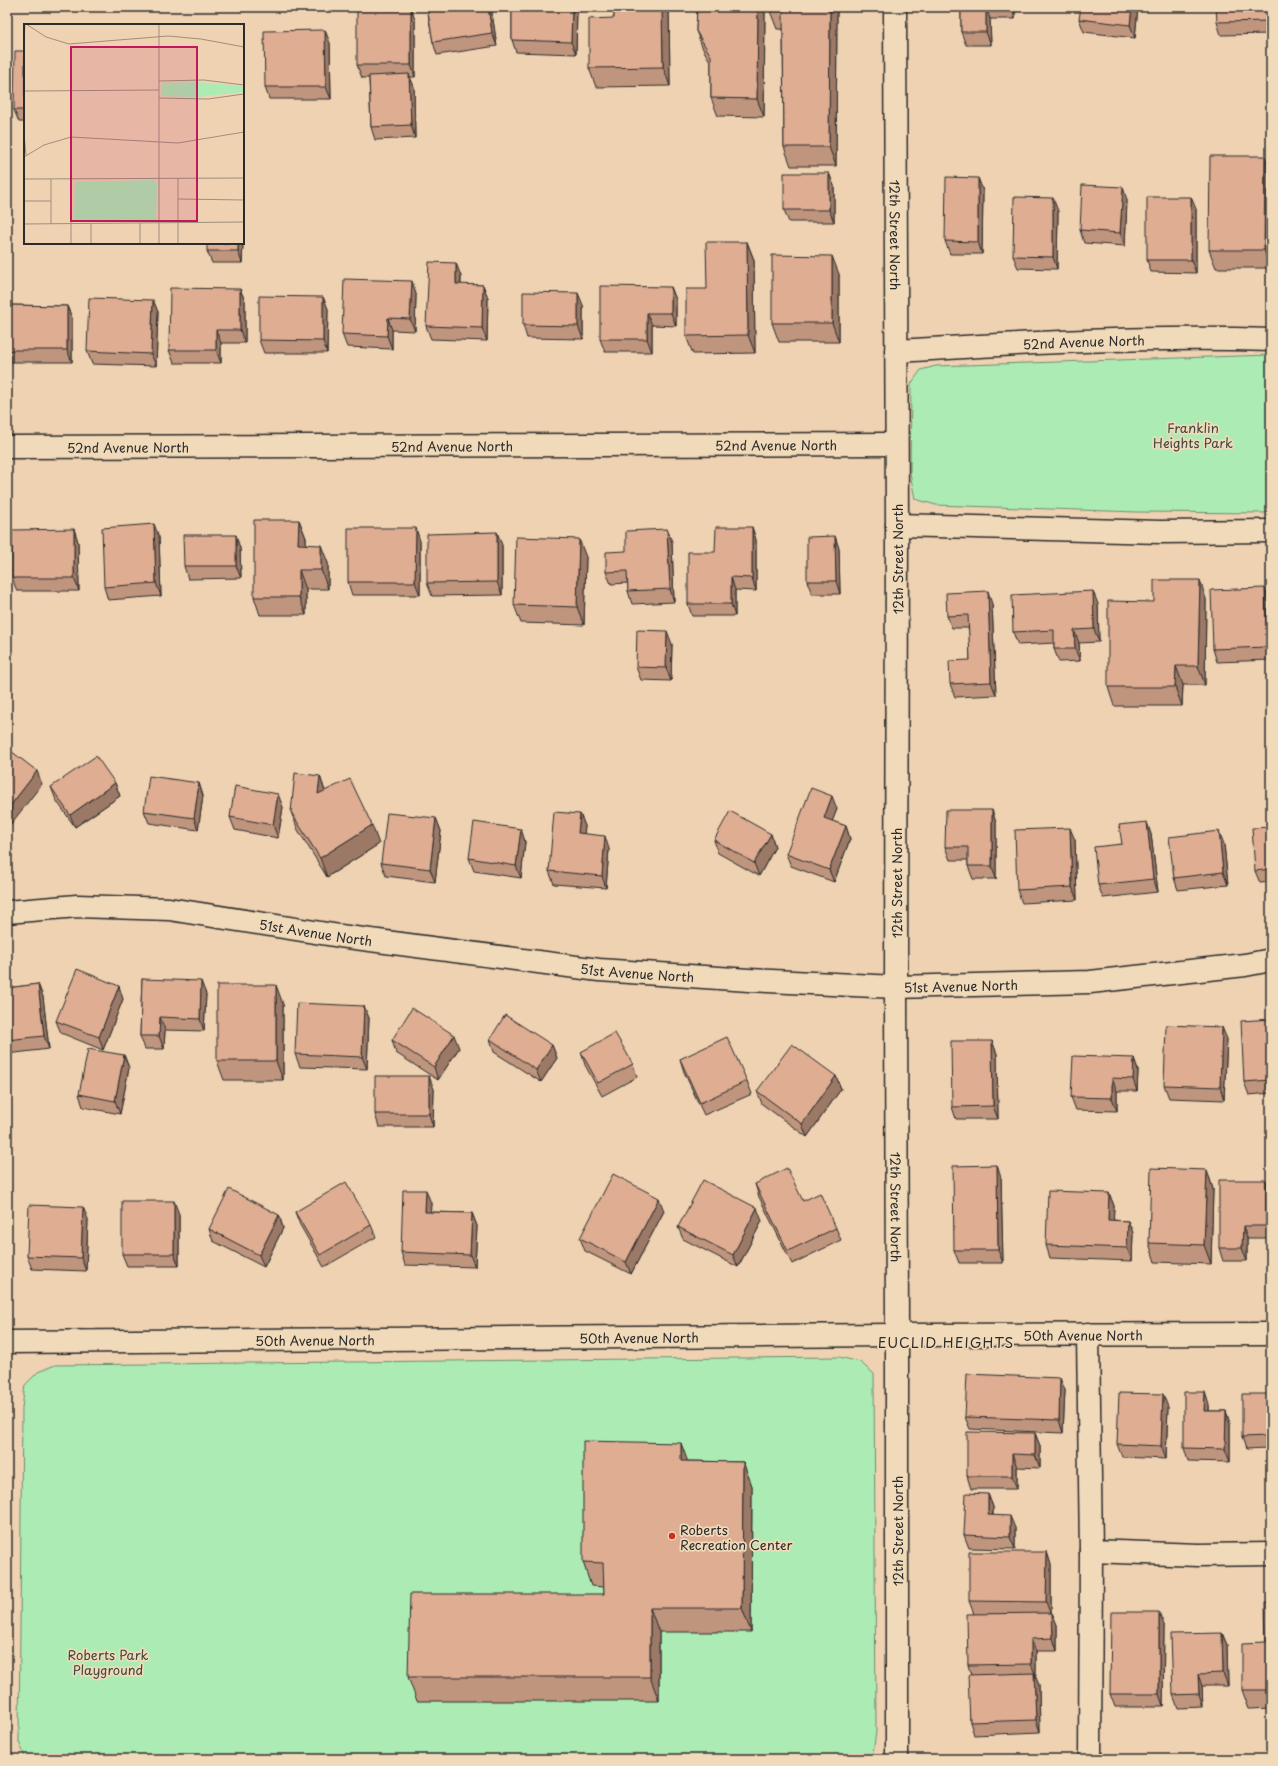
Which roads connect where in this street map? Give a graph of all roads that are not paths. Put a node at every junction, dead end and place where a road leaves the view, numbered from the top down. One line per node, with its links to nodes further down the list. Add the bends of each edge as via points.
1 (896, 7): 3 (street, 12th Street North)
2 (1271, 340): 3 (street, 52nd Avenue North, via 1218,338 1070,341)
3 (896, 350): 4 (street, 12th Street North)
4 (896, 444): 5 (street, 52nd Avenue North); 6 (street, 12th Street North)
5 (7, 447)
6 (897, 525): 7 (street, via 1152,532); 10 (street, 12th Street North)
7 (1271, 530)
8 (7, 912): 10 (street, 51st Avenue North, via 77,906 169,909 340,936 599,970)
9 (1271, 960): 10 (street, 51st Avenue North, via 1090,982)
10 (896, 987): 13 (street, 12th Street North)
11 (1088, 1334): 12 (street, 50th Avenue North); 13 (street, 50th Avenue North); 15 (street)
12 (1271, 1334)
13 (897, 1335): 14 (street, 50th Avenue North); 17 (street, 12th Street North)
14 (7, 1342)
15 (1091, 1551): 16 (street, via 1198,1555); 18 (street)
16 (1271, 1554)
17 (896, 1759)
18 (1090, 1759)

